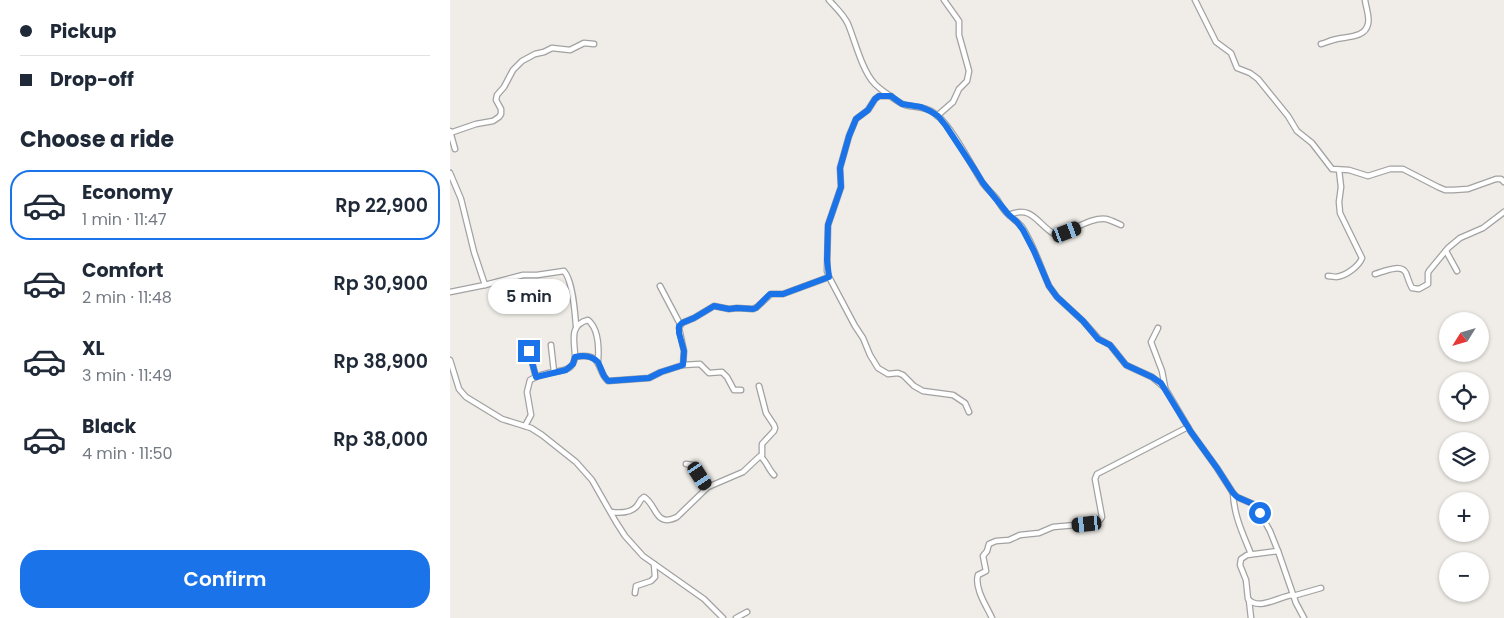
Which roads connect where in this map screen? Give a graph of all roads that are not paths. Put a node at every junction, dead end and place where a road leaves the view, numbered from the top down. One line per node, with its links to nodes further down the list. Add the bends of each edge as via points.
1 (829, 0): 7 (street, via 847,23 870,79)
2 (944, 0): 8 (street, via 959,21 959,35 969,71 967,81 953,102)
3 (1195, 0): 11 (street, via 1216,42 1231,53 1237,68 1258,79 1298,131 1330,167)
4 (1364, 0): 6 (street, via 1368,18 1366,30 1359,35)
5 (594, 44): 9 (street, via 584,43 570,50 552,48 522,61 497,95 499,117)
6 (1321, 44)
7 (891, 96): 8 (street, via 902,104 921,107); 21 (street, via 875,99 868,110 856,119 849,136 840,168 841,187 828,225)
8 (938, 116): 15 (street)
9 (450, 132): 10 (street)
10 (455, 149)
11 (1338, 170): 13 (street, via 1368,176 1390,169 1403,169 1438,187 1453,190 1468,189 1496,179); 20 (street, via 1340,213 1362,258 1345,274)
12 (450, 173): 22 (street, via 461,199)
13 (1504, 182)
14 (1504, 212): 17 (street, via 1483,228 1460,238)
15 (1009, 215): 16 (street, via 1021,211 1029,214 1056,235 1098,220); 37 (street, via 1026,234 1057,297 1098,339 1110,345 1126,365 1152,377)
16 (1121, 225)
17 (1446, 251): 18 (street); 19 (street, via 1428,273 1428,284 1419,289 1412,288 1402,268)
18 (1457, 271)
19 (1375, 274)
20 (1328, 276)
21 (829, 277): 25 (street, via 783,294 770,294 753,309 714,306); 39 (street, via 878,368 888,374 902,375 923,391 952,395 965,403)
22 (485, 284): 24 (street); 26 (street, via 523,275 564,271 569,278)
23 (660, 286): 25 (street)
24 (450, 292)
25 (680, 324): 33 (street)
26 (576, 326): 30 (street); 31 (street, via 586,320 593,326)
27 (1158, 328): 37 (street, via 1151,342)
28 (551, 345): 34 (street)
29 (529, 351): 35 (street)
30 (575, 357): 31 (street, via 585,356); 34 (street, via 569,369)
31 (598, 362): 33 (street, via 610,381 649,378)
32 (450, 363): 40 (street, via 459,389 466,397 502,419)
33 (683, 365): 38 (street, via 700,364 709,373 722,372 734,390)
34 (554, 372): 35 (street)
35 (536, 377): 40 (street, via 530,380 527,392 530,417)
36 (759, 386): 42 (street, via 766,413 775,428 762,444)
37 (1165, 388): 41 (street)
38 (742, 390)
39 (969, 412)
40 (525, 425): 47 (street, via 547,438 582,468)
41 (1188, 427): 46 (street); 58 (street, via 1098,474 1095,479 1100,520 1053,527 989,544 983,557 986,571 977,577)
42 (762, 456): 44 (street); 45 (street, via 739,474)
43 (686, 464): 45 (street, via 693,465)
44 (774, 475)
45 (708, 487): 47 (street, via 674,519 661,518 644,497 634,509)
46 (1233, 493): 48 (street, via 1253,504); 49 (street, via 1238,524)
47 (611, 512): 50 (street, via 625,536)
48 (1278, 551): 49 (street); 53 (street)
49 (1251, 554): 54 (street, via 1240,562)
50 (654, 564): 52 (street, via 655,577 638,585); 56 (street, via 704,599)
51 (1321, 588): 53 (street)
52 (635, 593)
53 (1293, 596): 54 (street, via 1280,597 1261,605); 60 (street)
54 (1248, 599): 59 (street)
55 (747, 612): 57 (street)
56 (724, 618)
57 (736, 618)
58 (992, 618)
59 (1251, 618)
60 (1304, 618)

